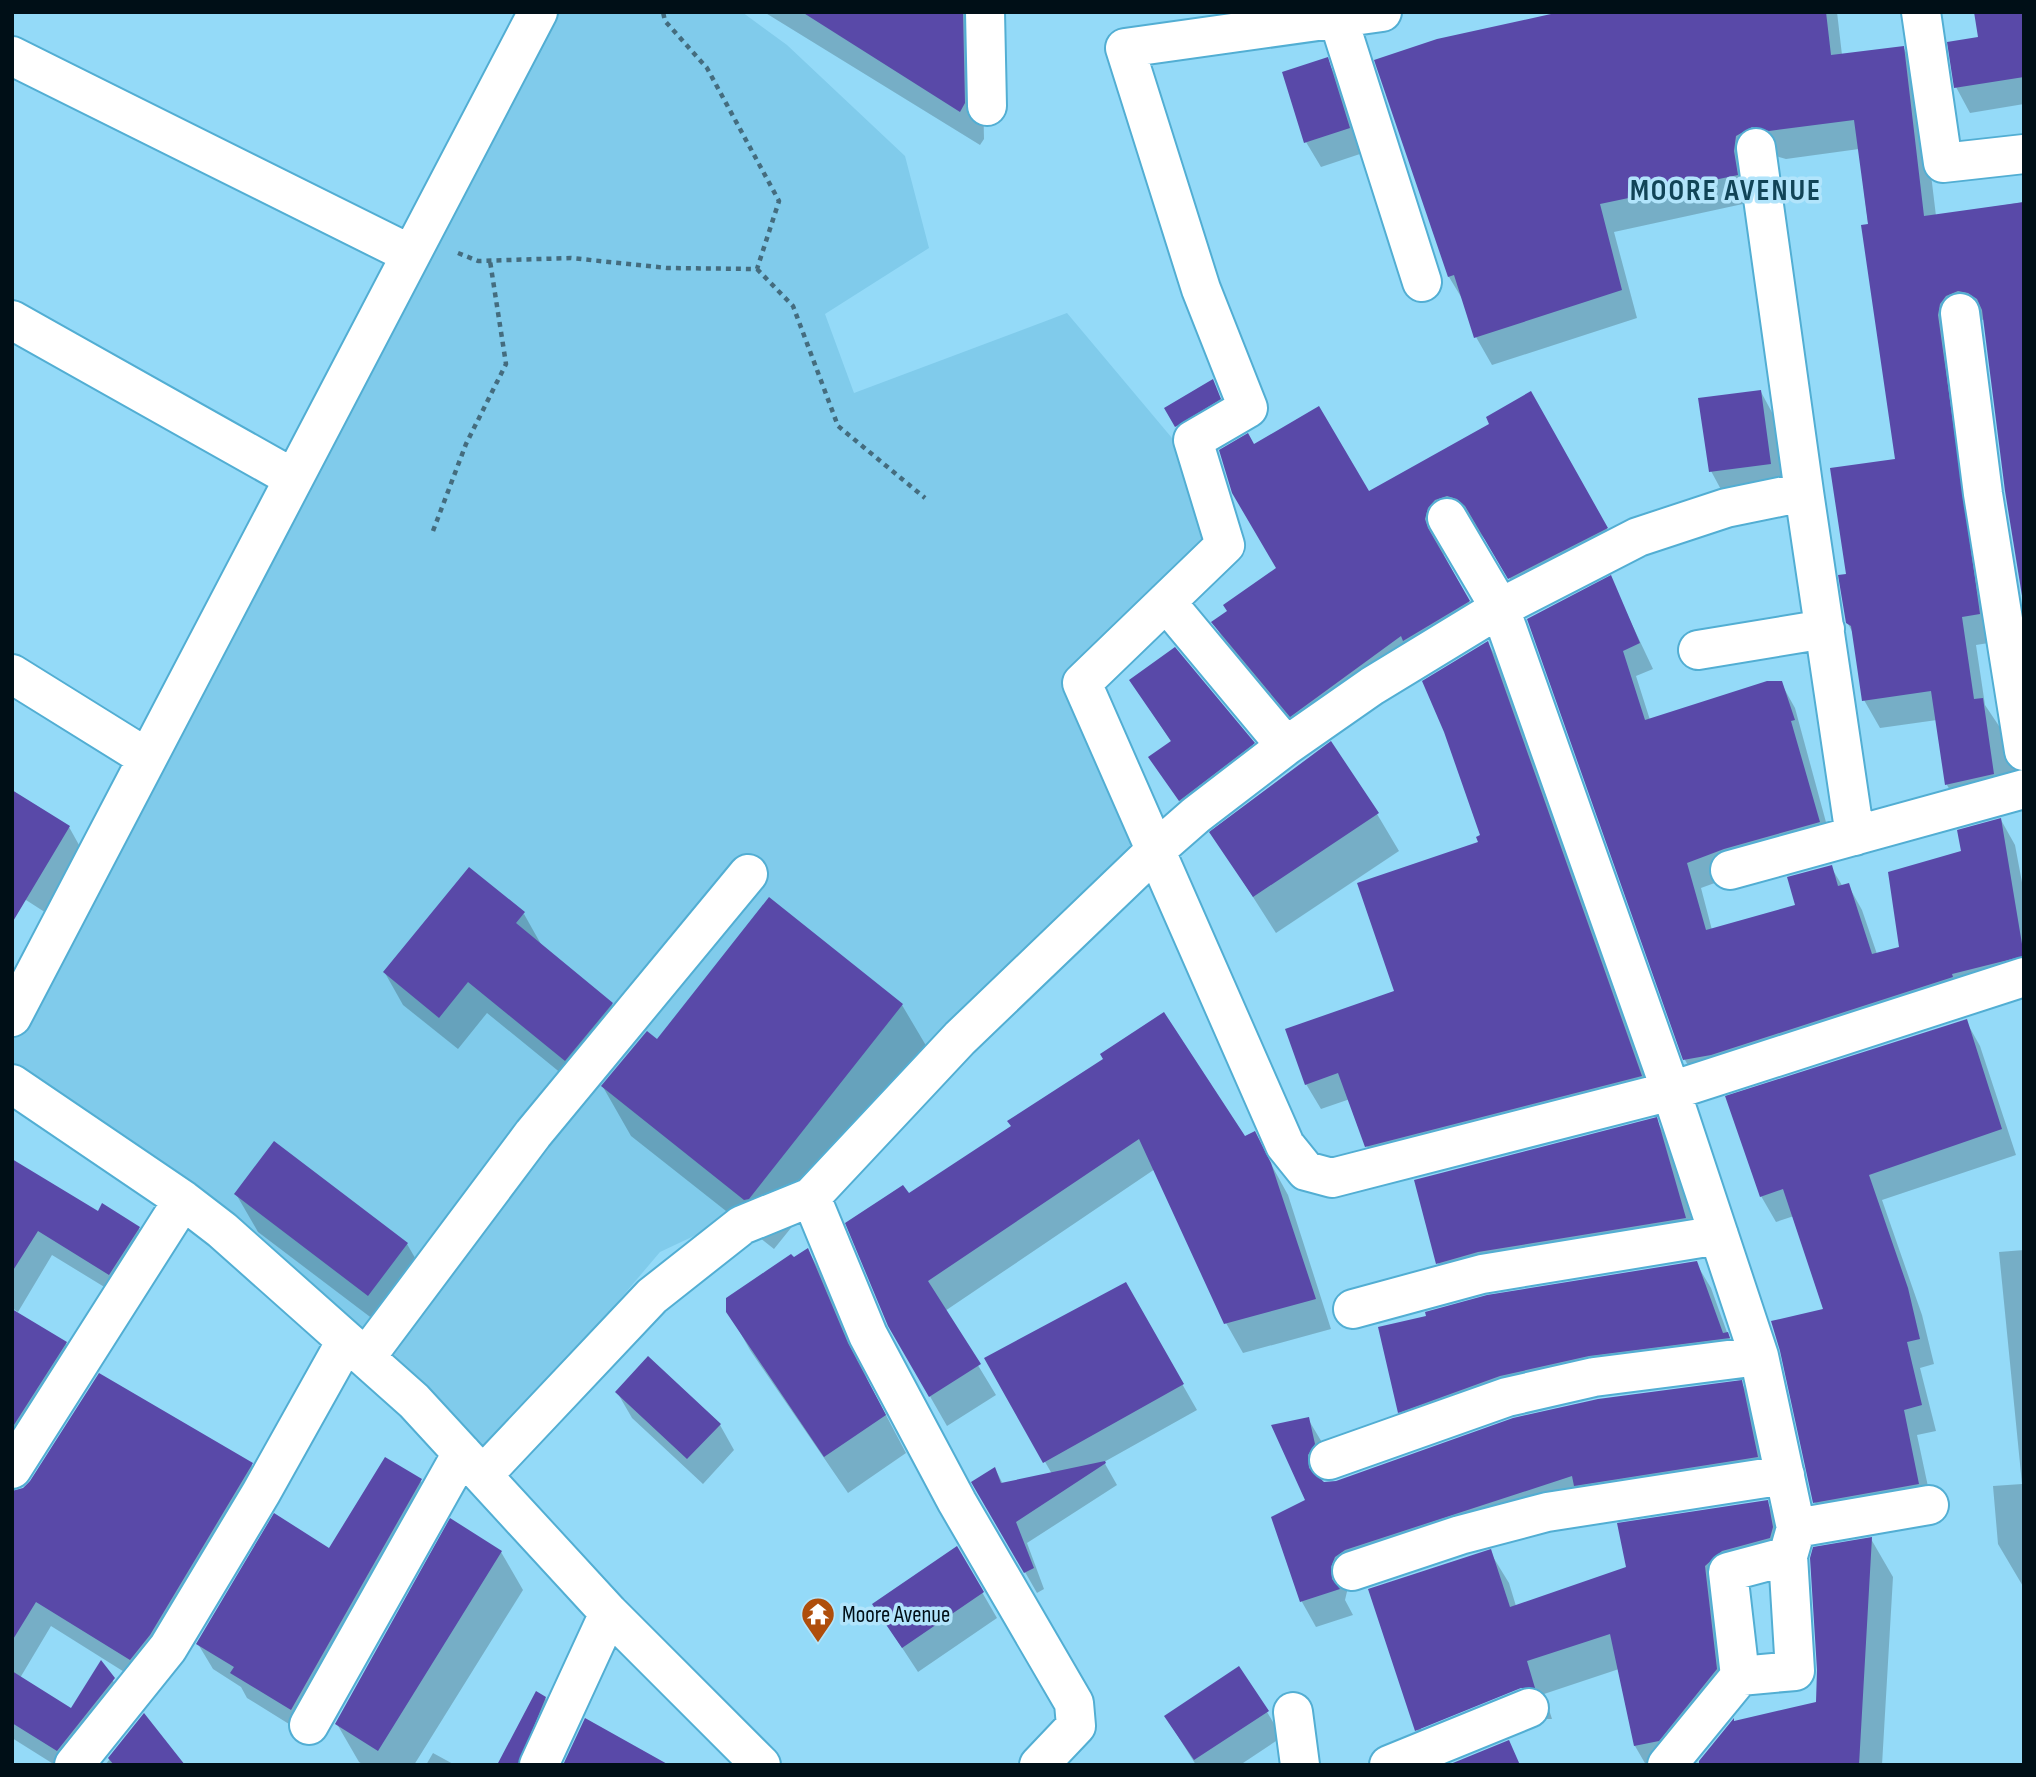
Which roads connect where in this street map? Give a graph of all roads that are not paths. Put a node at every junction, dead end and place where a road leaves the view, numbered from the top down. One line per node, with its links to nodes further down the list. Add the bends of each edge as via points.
1 (538, 12): 10 (street)
2 (985, 12): 7 (street)
3 (1382, 12): 5 (street)
4 (1921, 12): 9 (street, via 1940,159 1947,165)
5 (1338, 18): 11 (street); 17 (street, via 1125,48 1201,289 1248,408 1193,440 1225,545)
6 (12, 56): 10 (street)
7 (986, 106)
8 (1756, 148): 15 (street)
9 (2024, 154)
10 (414, 246): 14 (street)
11 (1422, 282)
12 (1960, 313): 23 (street)
13 (12, 320): 14 (street)
14 (293, 478): 24 (street)
15 (1804, 492): 18 (street, via 1726,508 1638,537); 19 (street)
16 (1447, 519): 18 (street)
17 (1166, 602): 22 (street); 27 (street, via 1082,683)
18 (1500, 608): 22 (street, via 1372,686); 33 (street)
19 (1825, 629): 20 (street); 26 (street)
20 (1698, 650)
21 (12, 674): 24 (street)
22 (1286, 746): 27 (street)
23 (2024, 751)
24 (147, 758): 31 (street)
25 (2024, 789): 26 (street)
26 (1855, 836): 28 (street)
27 (1156, 850): 33 (street, via 1285,1145 1306,1171 1332,1178); 34 (street, via 960,1038)
28 (1730, 870)
29 (748, 874): 38 (street)
30 (2024, 977): 33 (street)
31 (12, 1017)
32 (12, 1084): 35 (street)
33 (1671, 1091): 36 (street)
34 (811, 1197): 41 (street, via 742,1225 652,1296); 55 (street, via 868,1335 957,1502 1074,1703 1076,1726)
35 (183, 1200): 38 (street); 42 (street)
36 (1719, 1235): 37 (street, via 1482,1274); 39 (street)
37 (1353, 1309)
38 (356, 1349): 41 (street, via 414,1401); 52 (street, via 261,1493 168,1648)
39 (1759, 1356): 40 (street, via 1594,1377 1507,1397); 43 (street)
40 (1329, 1460)
41 (473, 1464): 47 (street); 51 (street)
42 (12, 1469)
43 (1785, 1475): 45 (street); 46 (street, via 1548,1512)
44 (1929, 1505): 45 (street)
45 (1792, 1542): 48 (street, via 1728,1572); 48 (street, via 1795,1671)
46 (1352, 1570)
47 (608, 1613): 53 (street); 54 (street)
48 (1740, 1676): 58 (street)
49 (1529, 1708): 57 (street)
50 (1293, 1712): 56 (street)
51 (309, 1725)
52 (74, 1765)
53 (540, 1765)
54 (761, 1765)
55 (1039, 1765)
56 (1300, 1765)
57 (1389, 1765)
58 (1667, 1765)

